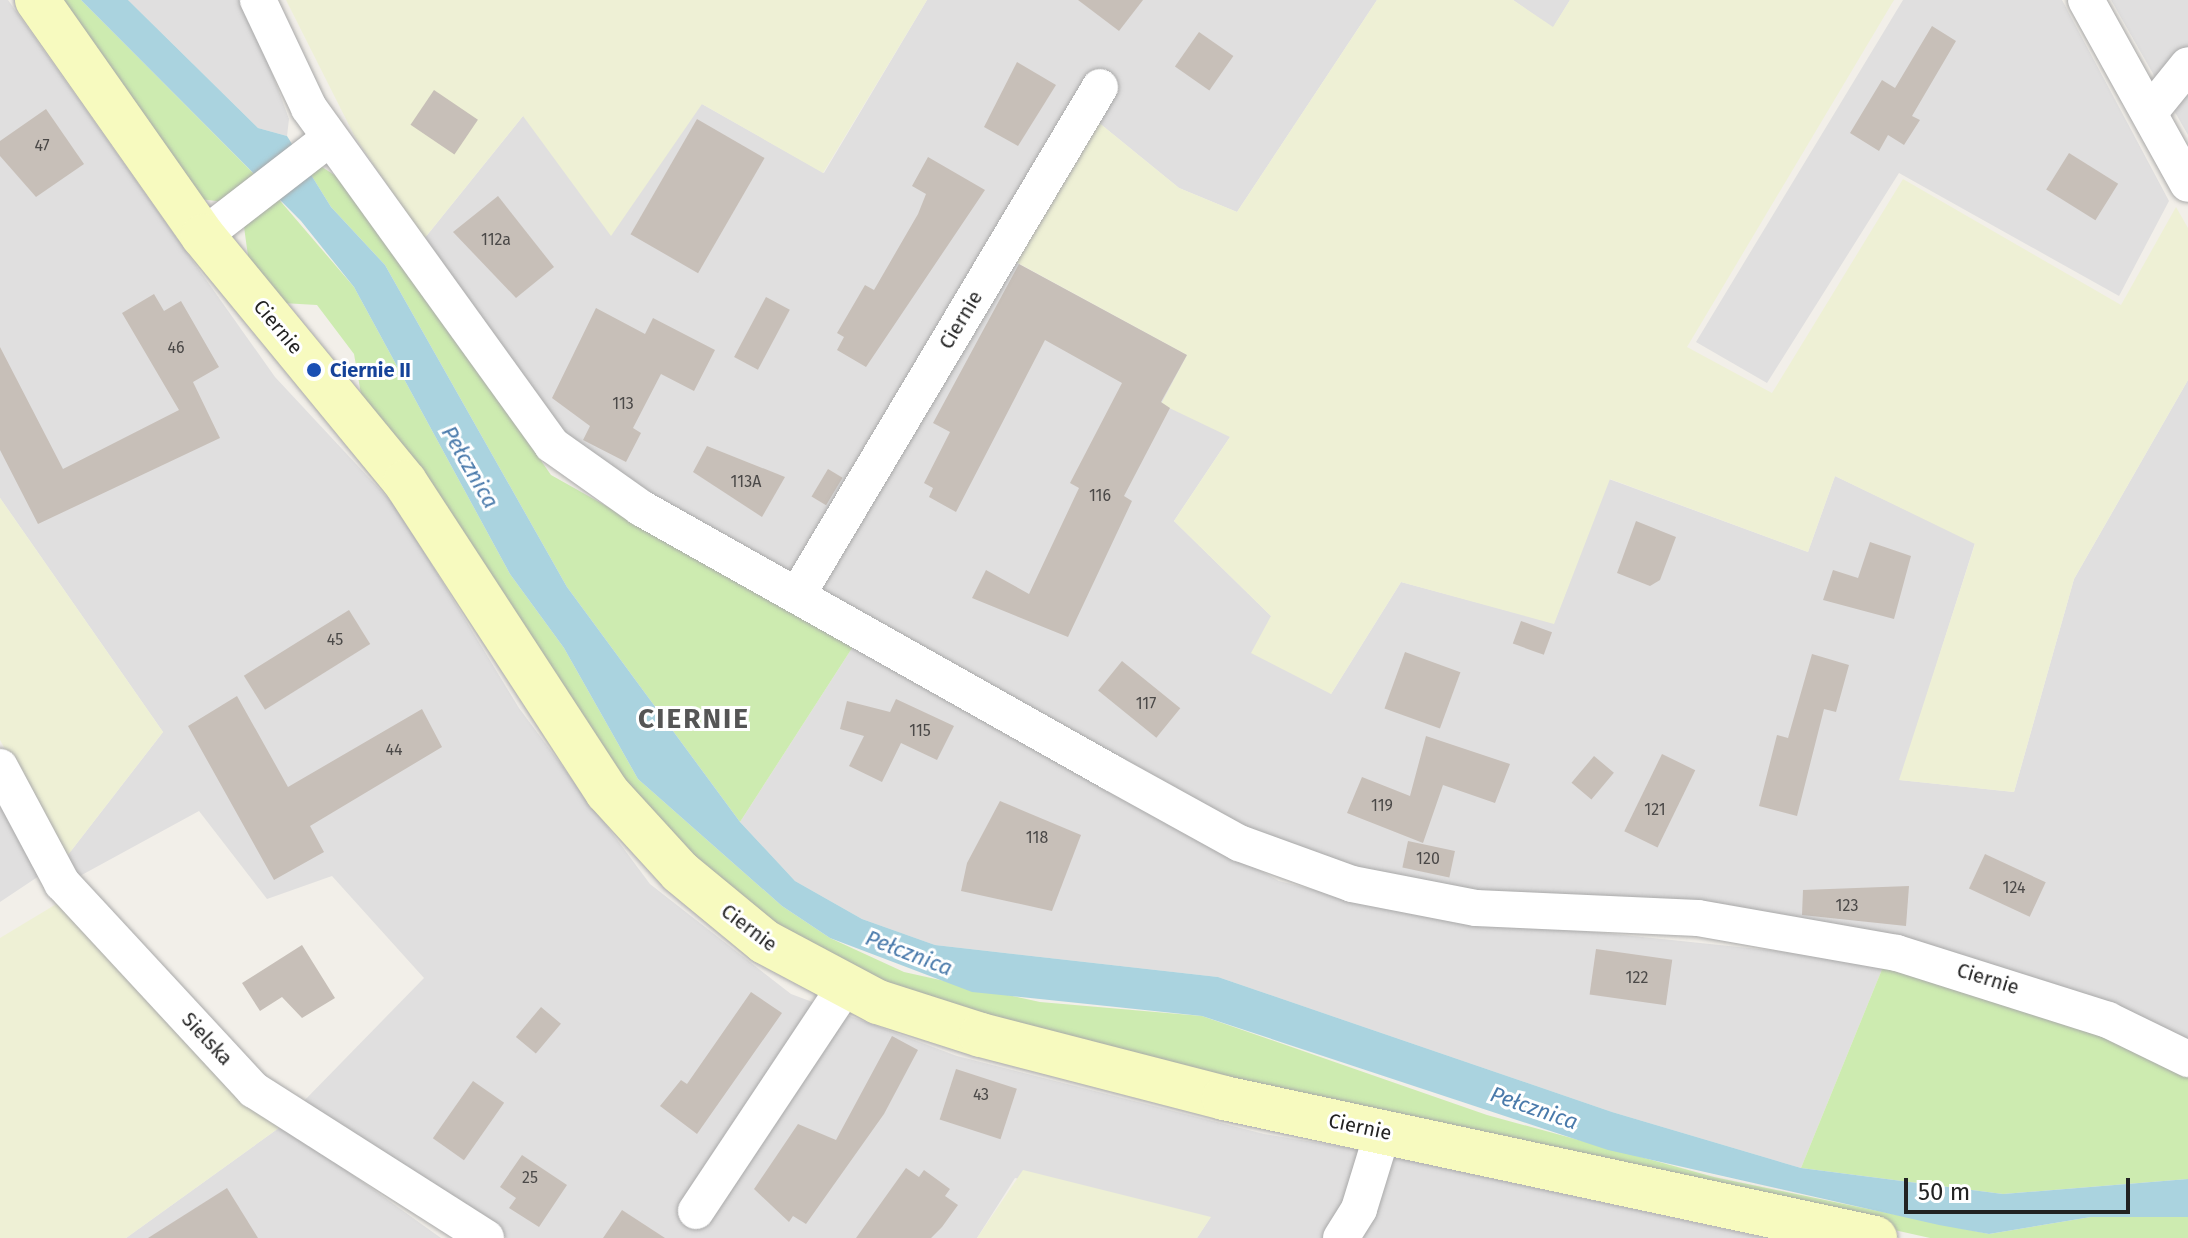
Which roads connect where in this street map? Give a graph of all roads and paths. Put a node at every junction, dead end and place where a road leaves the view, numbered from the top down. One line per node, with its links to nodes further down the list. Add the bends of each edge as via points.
1 (37, 0): 9 (street, Ciernie)
2 (258, 0): 7 (street, Ciernie, via 264,26)
3 (2086, 0): 6 (street)
4 (2188, 65): 6 (street)
5 (1100, 87): 10 (street, Ciernie)
6 (2150, 112): 8 (street)
7 (317, 148): 9 (street); 10 (street, Ciernie, via 552,445 641,508)
8 (2188, 184)
9 (203, 236): 12 (street, Ciernie, via 405,482 607,792 715,903 765,942)
10 (798, 594): 13 (street, Ciernie, via 1226,836 1290,864 1476,908 1698,918 1897,953 2108,1020)
11 (0, 767): 16 (street, Sielska, via 62,883 254,1090)
12 (845, 987): 14 (street, Ciernie, via 981,1035); 15 (street)
13 (2188, 1059)
14 (1383, 1131): 17 (street, via 1359,1209); 18 (street, Ciernie)
15 (696, 1211)
16 (486, 1238)
17 (1341, 1238)
18 (1875, 1238)

